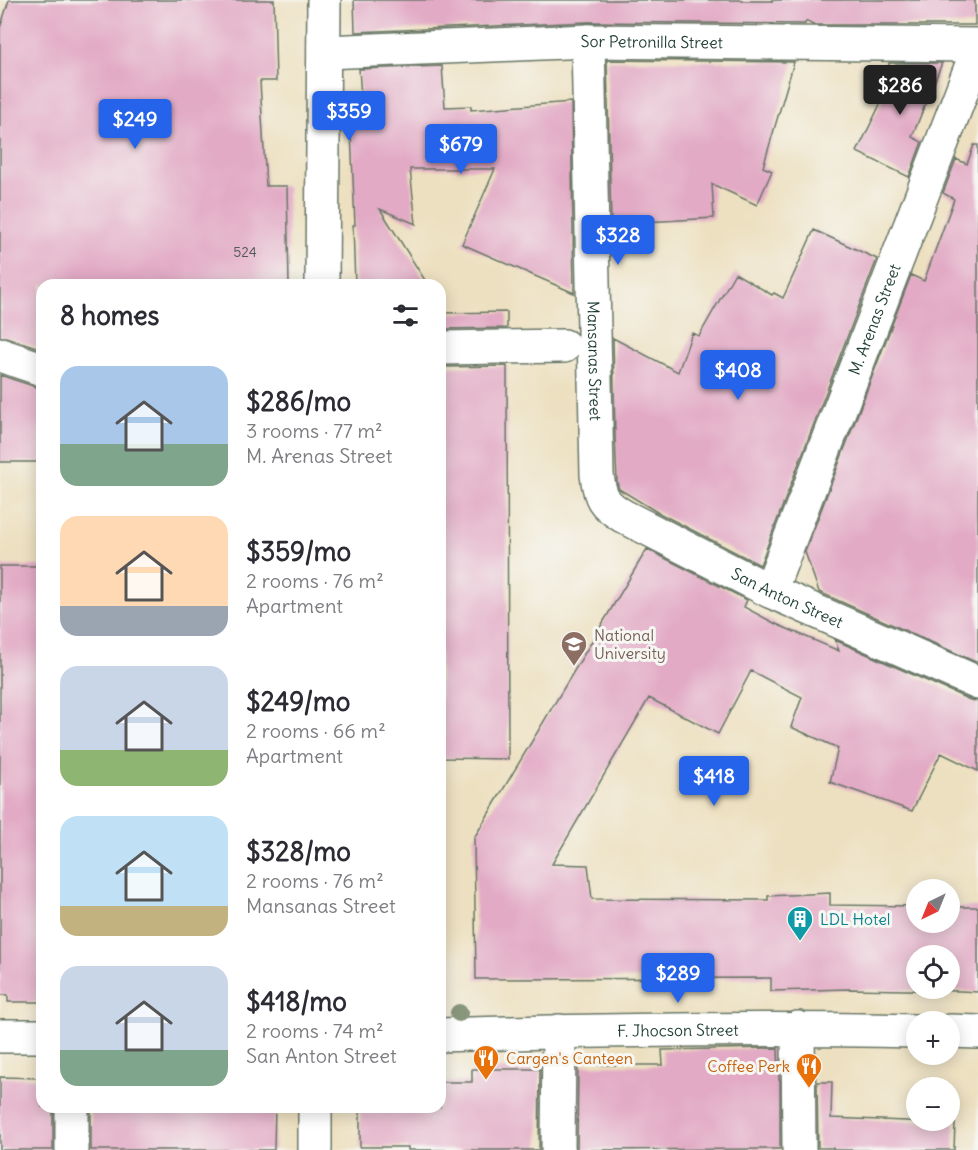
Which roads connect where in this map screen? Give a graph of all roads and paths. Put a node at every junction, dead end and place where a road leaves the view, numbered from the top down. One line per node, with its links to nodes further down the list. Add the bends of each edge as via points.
1 (324, 0): 4 (street)
2 (588, 41): 3 (street, Sor Petronilla Street); 4 (street, Sor Petronilla Street); 10 (street, Mansanas Street, via 597,475)
3 (978, 47): 11 (street, M. Arenas Street)
4 (325, 52): 5 (street)
5 (322, 279)
6 (564, 346): 7 (street)
7 (446, 348)
8 (0, 355): 9 (street)
9 (36, 367)
10 (603, 500): 11 (street, San Anton Street, via 623,516)
11 (770, 591): 12 (street, San Anton Street)
12 (978, 683)
13 (798, 1028): 14 (street, F. Jhocson Street); 15 (street, F. Jhocson Street); 26 (street)
14 (906, 1030)
15 (559, 1031): 18 (street, F. Jhocson Street); 25 (street)
16 (960, 1031): 17 (street)
17 (978, 1032)
18 (446, 1035)
19 (0, 1036): 20 (street)
20 (36, 1036)
21 (72, 1113): 23 (street)
22 (315, 1113): 24 (street)
23 (72, 1150)
24 (315, 1150)
25 (558, 1150)
26 (799, 1150)

